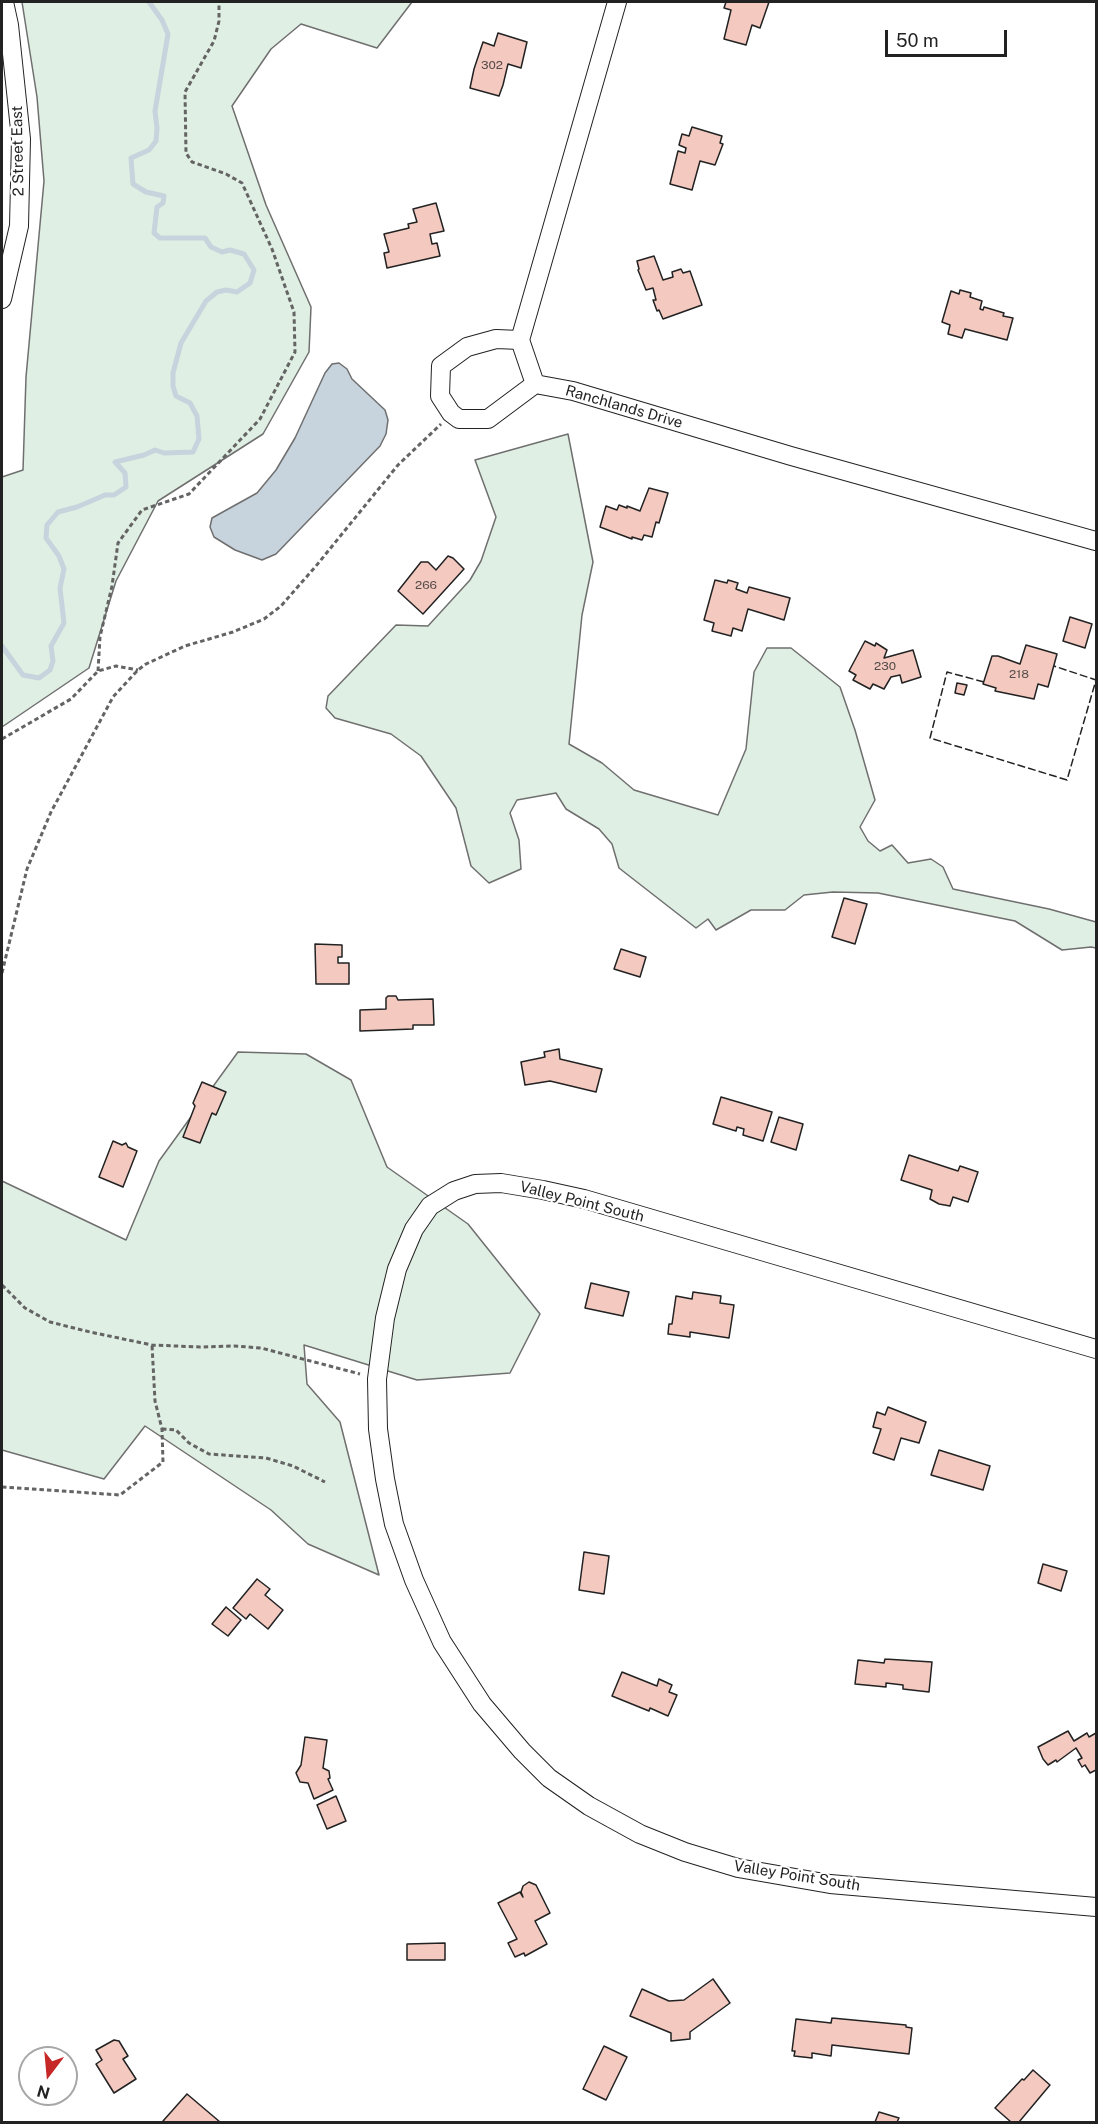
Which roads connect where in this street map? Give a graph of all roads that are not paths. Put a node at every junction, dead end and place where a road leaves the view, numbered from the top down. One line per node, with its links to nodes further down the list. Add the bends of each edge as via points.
1 (4, 2): 3 (street, 2 Street East, via 21,139 19,226)
2 (617, 2): 4 (street)
3 (2, 299)
4 (520, 340): 5 (street); 5 (street, via 496,339 467,347 441,366 440,396 459,419 488,419)
5 (535, 384): 6 (street, Ranchlands Drive, via 573,391)
6 (1096, 541)
7 (1096, 1349): 8 (street, Valley Point South, via 584,1199 501,1183 475,1184 430,1206 414,1229 392,1288 377,1378 378,1430 385,1479 394,1524 414,1580 442,1642 482,1704 549,1778 640,1834 738,1868 830,1884)
8 (1096, 1907)

